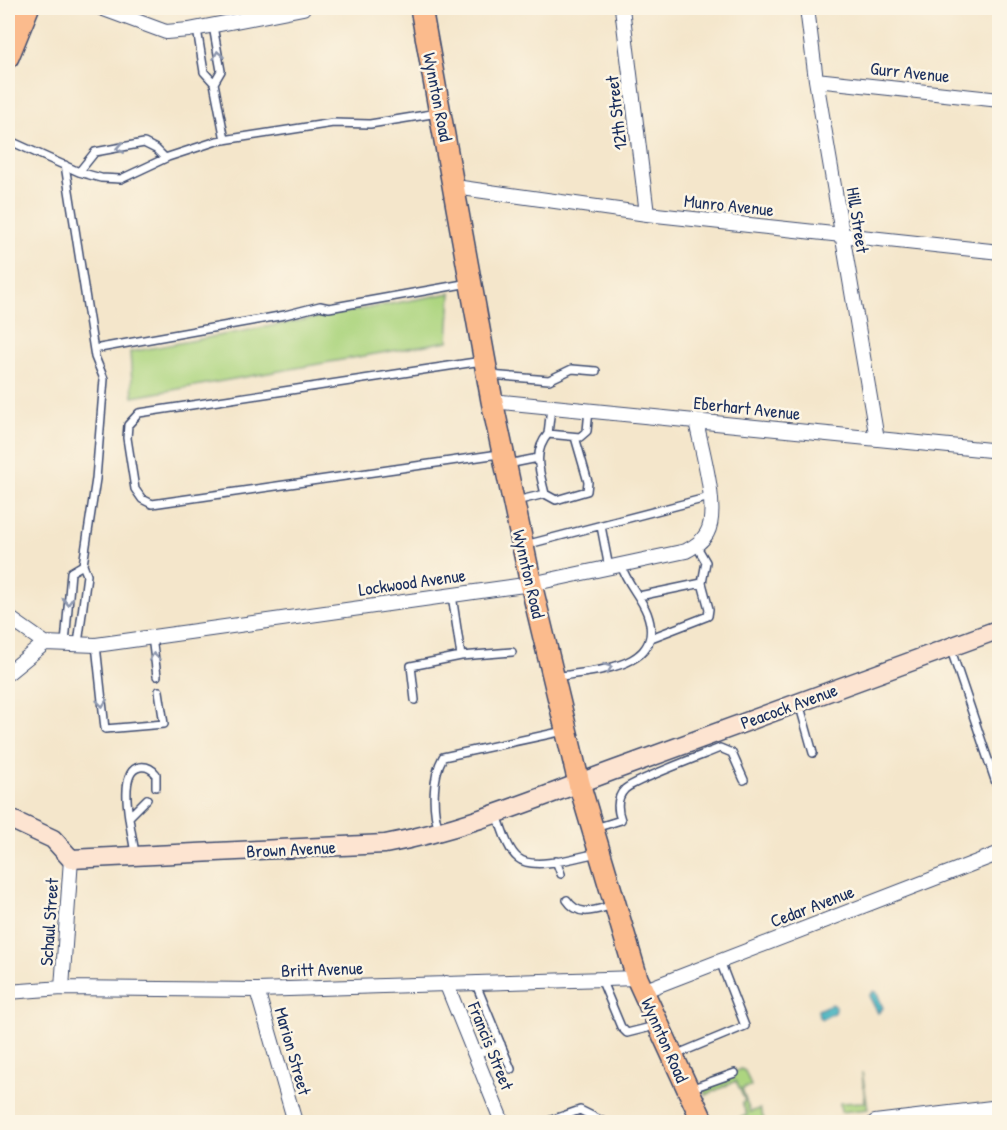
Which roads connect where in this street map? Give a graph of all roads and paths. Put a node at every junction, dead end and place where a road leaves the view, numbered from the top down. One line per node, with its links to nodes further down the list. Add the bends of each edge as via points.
1 (27, 8): 9 (main road)
2 (101, 8): 8 (street, via 166,32)
3 (303, 8): 7 (street)
4 (421, 8): 13 (main road, Wynnton Road)
5 (622, 8): 20 (street, 12th Street)
6 (807, 8): 10 (street, Hill Street)
7 (213, 26): 8 (street); 11 (lane, one-way to 7, via 221,71)
8 (196, 29): 11 (lane, via 204,72)
9 (8, 57)
10 (816, 80): 12 (street, Gurr Avenue); 21 (street, Hill Street)
11 (214, 83): 15 (lane)
12 (999, 100)
13 (441, 112): 15 (lane); 19 (main road, Wynnton Road)
14 (8, 140): 17 (lane)
15 (225, 140): 16 (lane)
16 (165, 158): 18 (lane, via 121,179); 18 (lane, one-way to 18, via 144,143 95,152)
17 (65, 165): 18 (lane); 24 (lane)
18 (79, 172)
19 (455, 187): 20 (street, Munro Avenue); 23 (main road, Wynnton Road)
20 (647, 214): 21 (street, Munro Avenue)
21 (842, 236): 22 (street, Munro Avenue); 33 (street, Hill Street)
22 (999, 252)
23 (471, 282): 24 (lane); 25 (main road, Wynnton Road)
24 (94, 349): 43 (lane, via 104,379 96,479)
25 (486, 368): 26 (lane, via 549,380 572,369); 27 (main road, Wynnton Road); 36 (lane, via 139,413 128,425 127,438 135,489 152,504)
26 (596, 371)
27 (492, 400): 28 (street, Eberhart Avenue); 36 (main road, Wynnton Road)
28 (551, 406): 29 (street, Eberhart Avenue); 31 (lane)
29 (590, 410): 30 (street, Eberhart Avenue); 32 (lane, via 587,431)
30 (696, 421): 33 (street, Eberhart Avenue); 38 (street)
31 (548, 434): 32 (lane); 35 (lane, via 541,442)
32 (575, 437): 37 (lane, via 587,491 556,500)
33 (877, 439): 34 (street, Eberhart Avenue)
34 (999, 451)
35 (538, 458): 36 (lane); 37 (lane)
36 (504, 459): 39 (main road, Wynnton Road)
37 (545, 494): 39 (lane)
38 (710, 497): 40 (lane); 41 (street, via 708,531)
39 (513, 502): 42 (main road, Wynnton Road)
40 (601, 526): 42 (lane); 44 (lane)
41 (696, 545): 44 (street, Lockwood Avenue, via 686,551); 45 (lane, via 706,562)
42 (523, 546): 46 (main road, Wynnton Road)
43 (83, 565): 54 (lane, via 87,575); 54 (lane, one-way to 54, via 71,572)
44 (615, 567): 46 (street, Lockwood Avenue); 48 (lane)
45 (702, 583): 48 (lane); 52 (lane, via 708,616)
46 (531, 584): 47 (street, Lockwood Avenue); 61 (main road, Wynnton Road)
47 (452, 595): 51 (street, Lockwood Avenue); 58 (lane)
48 (639, 596): 52 (lane)
49 (8, 617): 53 (street)
50 (999, 629): 56 (street, Peacock Avenue)
51 (152, 637): 55 (street, Lockwood Avenue); 60 (lane, one-way to 51)
52 (651, 638): 61 (lane, one-way to 52, via 602,671 642,655)
53 (45, 643): 54 (street, Lockwood Avenue); 59 (street)
54 (71, 644): 55 (street, Lockwood Avenue)
55 (96, 645): 62 (lane, one-way to 62, via 105,729 164,724)
56 (950, 647): 64 (street, Peacock Avenue); 70 (lane)
57 (512, 652): 58 (lane)
58 (461, 656): 63 (lane, via 411,666)
59 (8, 673)
60 (157, 676)
61 (554, 678): 65 (main road, Wynnton Road)
62 (159, 690)
63 (415, 700)
64 (799, 703): 66 (lane); 68 (street, Peacock Avenue)
65 (566, 730): 68 (main road, Wynnton Road); 76 (lane, via 443,757 437,767 435,806)
66 (813, 753)
67 (744, 780): 75 (lane, via 732,753 720,748 630,786 619,800 621,820)
68 (579, 783): 72 (street, Brown Avenue); 75 (main road, Wynnton Road)
69 (156, 787): 73 (lane, via 158,781 152,769 137,768 130,772 125,784)
70 (999, 795)
71 (147, 799): 73 (lane)
72 (496, 813): 76 (street, Brown Avenue); 81 (lane, via 516,857 525,863)
73 (130, 816): 79 (lane)
74 (8, 818): 80 (street, via 53,838)
75 (593, 829): 77 (main road, Wynnton Road)
76 (440, 832): 79 (street, Brown Avenue, via 385,844)
77 (600, 853): 81 (lane); 84 (main road, Wynnton Road)
78 (998, 853): 85 (street, Cedar Avenue)
79 (136, 856): 80 (street, Brown Avenue)
80 (71, 859): 90 (street, Schaul Street)
81 (556, 861): 82 (lane)
82 (561, 873)
83 (567, 900): 84 (lane, via 573,908 586,912)
84 (615, 905): 89 (main road, Wynnton Road)
85 (720, 961): 89 (street, Cedar Avenue); 96 (lane, via 745,1026)
86 (601, 979): 87 (street, Britt Avenue); 89 (street, Britt Avenue); 93 (lane, via 627,1033)
87 (475, 982): 88 (street, Britt Avenue); 94 (lane)
88 (446, 983): 91 (street, Britt Avenue); 95 (street, Francis Street)
89 (640, 984): 93 (main road, Wynnton Road)
90 (62, 988): 91 (street, Britt Avenue); 92 (street, Britt Avenue)
91 (257, 990): 101 (street, Marion Street)
92 (8, 992)
93 (658, 1024): 96 (main road, Wynnton Road)
94 (501, 1044): 95 (lane); 97 (lane)
95 (475, 1055): 102 (street, Francis Street)
96 (673, 1056): 99 (main road, Wynnton Road)
97 (511, 1069)
98 (735, 1073): 99 (lane)
99 (688, 1090): 105 (main road, Wynnton Road)
100 (999, 1107): 106 (street)
101 (295, 1122)
102 (502, 1122)
103 (546, 1122): 104 (lane, via 580,1110)
104 (604, 1122)
105 (703, 1122)
106 (875, 1122)

